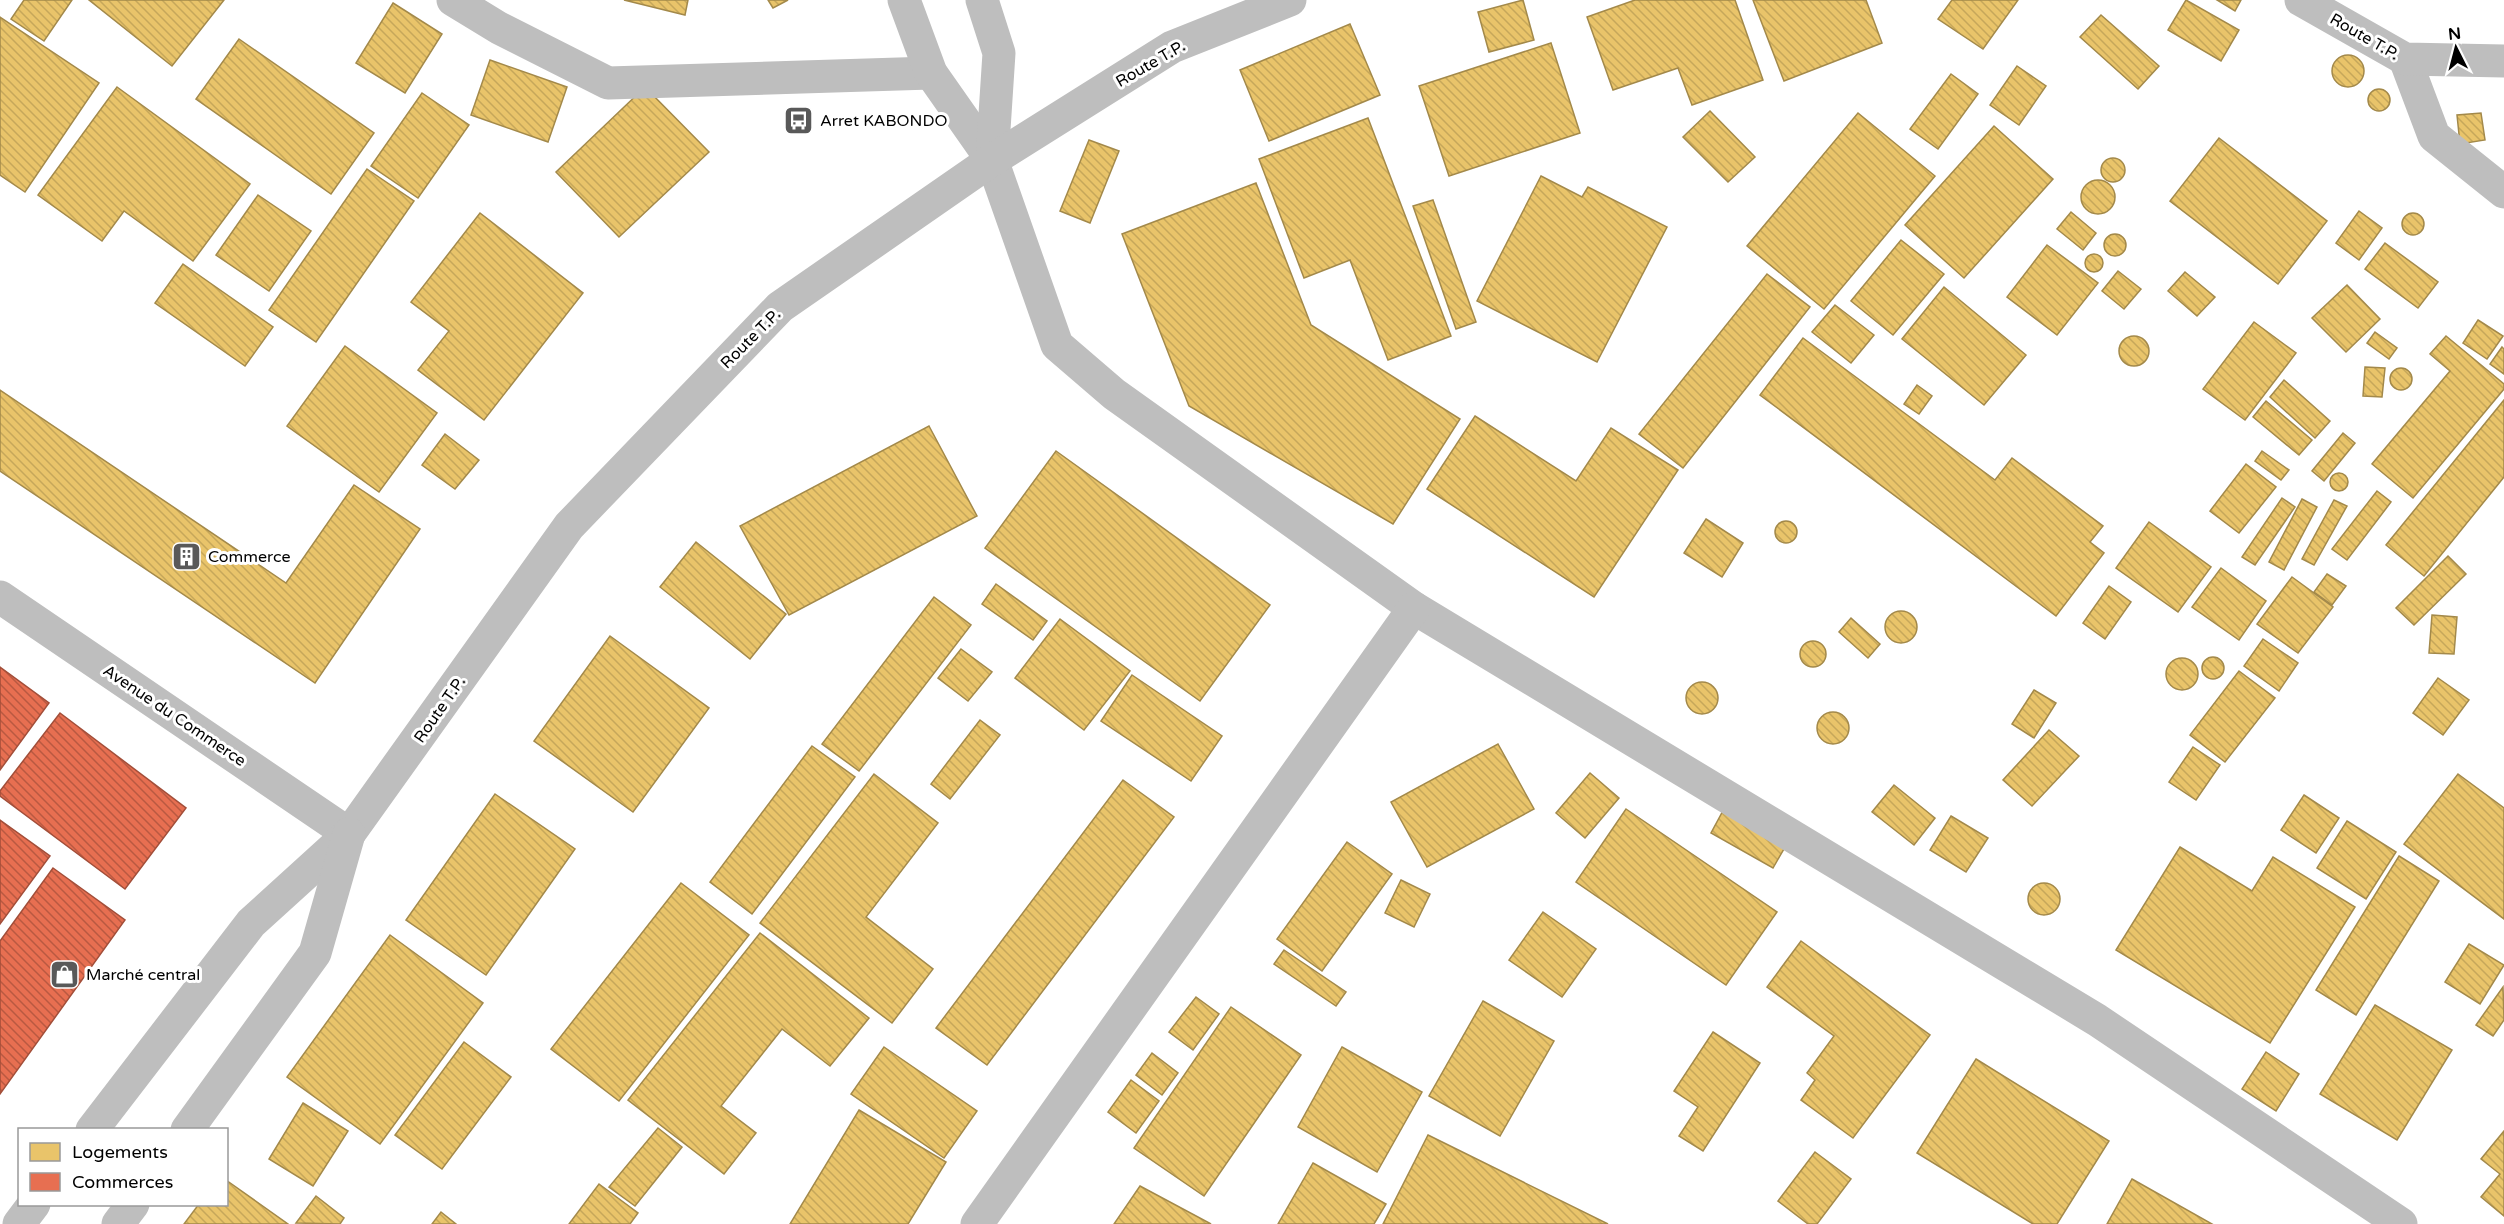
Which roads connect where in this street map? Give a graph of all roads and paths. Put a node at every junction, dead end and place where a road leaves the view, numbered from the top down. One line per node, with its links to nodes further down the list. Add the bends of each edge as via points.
1 (453, 0): 8 (street, via 608,83)
2 (904, 0): 8 (street)
3 (982, 0): 9 (street, via 999,53)
4 (1290, 0): 9 (street, Route T.P., via 1172,46)
5 (2301, 0): 6 (street, Route T.P.)
6 (2405, 59): 7 (street, Route T.P.); 10 (street, via 2434,136)
7 (2504, 61)
8 (931, 73): 9 (street)
9 (992, 160): 12 (street, via 1058,345 1114,393); 13 (street, Route T.P., via 780,307 681,408 569,526)
10 (2504, 192)
11 (0, 597): 13 (street, Avenue du Commerce)
12 (1414, 608): 20 (street); 21 (street, via 2097,1020)
13 (349, 834): 14 (street, Route T.P., via 251,923); 15 (street, Route T.P., via 315,953)
14 (94, 1128)
15 (188, 1128)
16 (32, 1206): 18 (street)
17 (132, 1206): 19 (street)
18 (19, 1224)
19 (118, 1224)
20 (977, 1224)
21 (2401, 1224)

